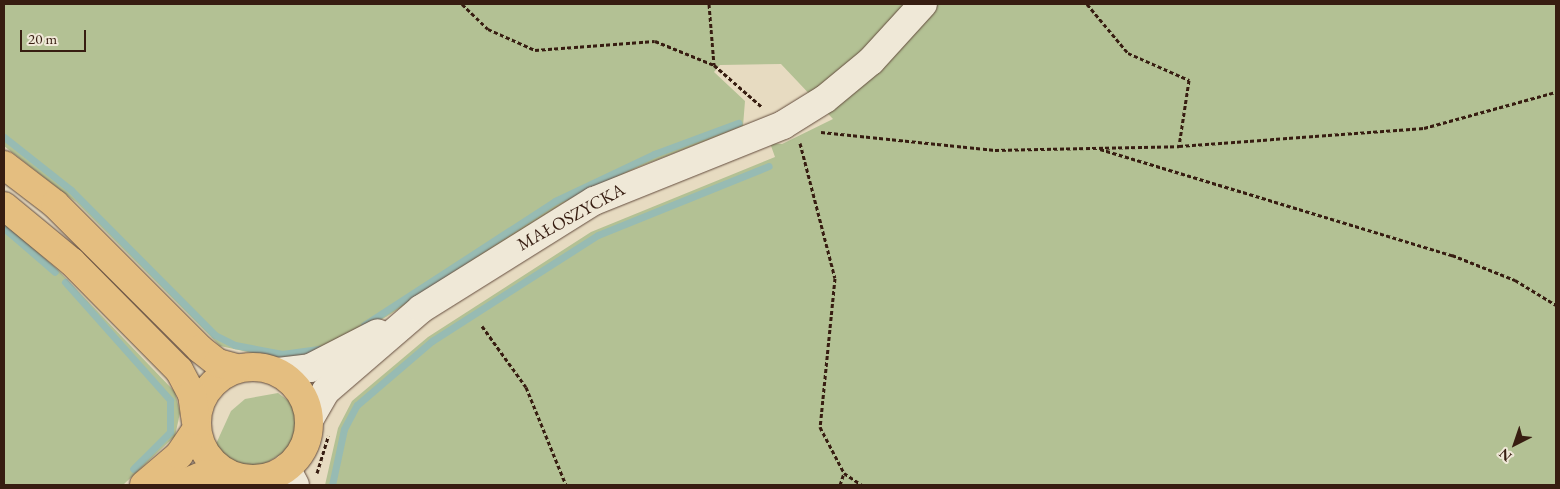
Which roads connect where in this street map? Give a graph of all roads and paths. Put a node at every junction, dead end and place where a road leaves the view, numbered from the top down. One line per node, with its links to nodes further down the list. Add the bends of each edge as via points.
1 (462, 4): 5 (path, via 488,29 535,50 655,41)
2 (709, 4): 5 (path)
3 (923, 4): 7 (street, MAŁOSZYCKA, via 871,61)
4 (1087, 4): 9 (path, via 1128,53 1189,80)
5 (714, 65): 7 (path)
6 (1556, 92): 9 (path, via 1424,128)
7 (791, 130): 14 (street, MAŁOSZYCKA, via 742,142 578,209); 20 (path, via 835,278 820,427)
8 (817, 132): 10 (path, via 995,150)
9 (1179, 146): 10 (path)
10 (1097, 148): 13 (path, via 1452,256 1515,280)
11 (4, 165): 16 (main road, via 55,204 204,353 218,363)
12 (4, 206): 18 (main road, via 67,257 179,370 192,394)
13 (1556, 305)
14 (412, 315): 17 (street, MAŁOSZYCKA, via 310,368); 19 (street, MAŁOSZYCKA, via 326,391)
15 (482, 326): 25 (path, via 526,387)
16 (237, 368): 17 (main road, via 265,367); 18 (main road, via 212,383)
17 (278, 372): 19 (main road, via 300,391)
18 (196, 424): 21 (main road, via 210,460); 23 (main road, via 179,455)
19 (319, 425): 22 (path); 22 (main road, via 302,450)
20 (844, 473): 26 (path); 27 (path)
21 (232, 476): 22 (main road, via 260,479); 24 (main road, via 206,474)
22 (299, 477)
23 (144, 485)
24 (180, 485)
25 (566, 485)
26 (840, 485)
27 (862, 485)

